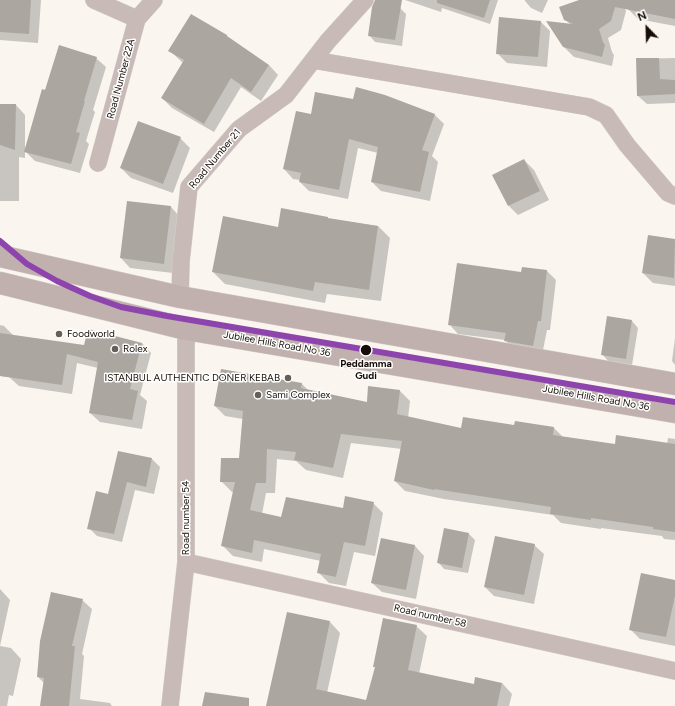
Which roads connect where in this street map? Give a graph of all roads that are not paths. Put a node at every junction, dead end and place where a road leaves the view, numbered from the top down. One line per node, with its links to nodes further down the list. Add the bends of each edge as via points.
1 (94, 0): 4 (street)
2 (154, 0): 4 (street, Road Number 22A)
3 (365, 0): 5 (street, Road Number 21)
4 (136, 19): 6 (street, Road Number 22A)
5 (313, 60): 7 (street, via 589,107 606,115 627,145 668,192); 10 (street, Road Number 21, via 286,95 239,129 189,187 180,261)
6 (98, 163)
7 (675, 196)
8 (0, 256): 10 (main road)
9 (0, 283): 11 (main road, Jubilee Hills Road No 36)
10 (180, 297): 12 (main road)
11 (186, 329): 13 (main road, Jubilee Hills Road No 36); 14 (street, Road number 54)
12 (667, 383): 13 (main road)
13 (665, 410)
14 (186, 562): 15 (street, Road number 58); 16 (street, Road number 54)
15 (675, 671)
16 (170, 706)

